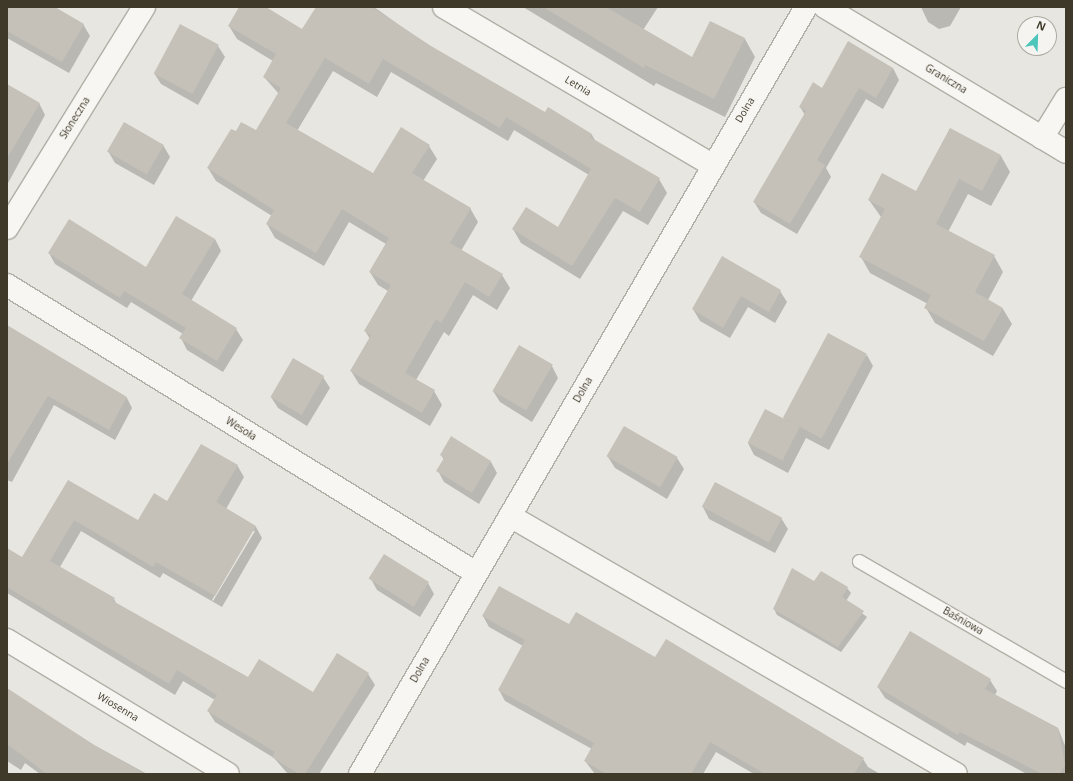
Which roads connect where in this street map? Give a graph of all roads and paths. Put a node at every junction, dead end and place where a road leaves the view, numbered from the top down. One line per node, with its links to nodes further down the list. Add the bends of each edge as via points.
1 (144, 7): 9 (street, Słoneczna)
2 (444, 7): 8 (street, Letnia)
3 (806, 7): 8 (street, Dolna)
4 (825, 7): 6 (street, Graniczna)
5 (1066, 99): 6 (street)
6 (1042, 138): 7 (street, Graniczna)
7 (1066, 152)
8 (712, 165): 11 (street, Dolna)
9 (7, 228)
10 (7, 285): 13 (street, Wesoła)
11 (510, 516): 13 (street, Dolna); 18 (street)
12 (859, 561): 15 (lane, Baśniowa)
13 (476, 573): 17 (street, Dolna)
14 (7, 640): 16 (street, Wiosenna)
15 (1066, 681)
16 (228, 774)
17 (360, 774)
18 (956, 774)

